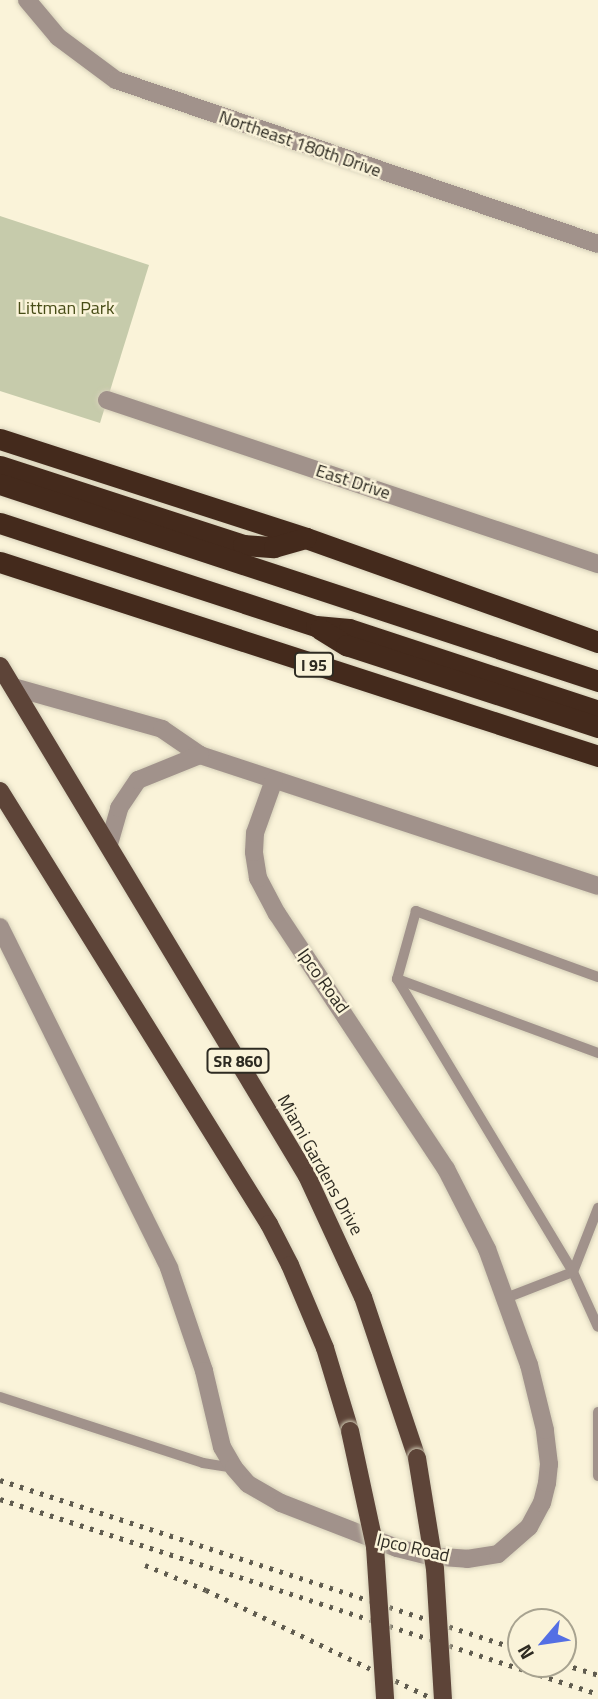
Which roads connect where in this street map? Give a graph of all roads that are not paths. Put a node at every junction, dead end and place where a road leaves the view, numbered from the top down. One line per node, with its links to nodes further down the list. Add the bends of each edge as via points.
1 (27, 0): 2 (street, Northeast 180th Drive, via 58,37 116,80)
2 (598, 244)
3 (107, 400): 10 (street, East Drive)
4 (0, 439): 8 (highway)
5 (0, 466): 8 (highway, via 243,545 274,547)
6 (0, 484): 14 (highway)
7 (1, 524): 11 (highway)
8 (306, 538): 12 (highway)
9 (0, 562): 19 (highway, I 95)
10 (598, 564)
11 (316, 626): 16 (highway, via 349,629); 17 (highway, via 346,645)
12 (598, 642)
13 (0, 666): 15 (main road, Miami Gardens Drive / SR 860)
14 (598, 681)
15 (13, 687): 18 (street, via 162,729); 22 (main road, Miami Gardens Drive / SR 860)
16 (598, 711)
17 (598, 727)
18 (200, 755): 20 (street); 22 (street, via 138,780 119,808)
19 (598, 756)
20 (274, 780): 23 (street); 30 (street, Ipco Road, via 255,833 258,878 277,914 446,1169 481,1235)
21 (0, 792): 36 (main road, SR 860, bridge, via 269,1224 290,1265 325,1348 350,1431 375,1546)
22 (109, 844): 37 (main road, Miami Gardens Drive / SR 860, bridge, via 307,1176 363,1297 417,1458 435,1569)
23 (598, 886)
24 (2, 934): 34 (street, Ipco Road, via 169,1268 204,1371 222,1447)
25 (598, 977): 26 (lane, via 416,911)
26 (397, 979): 27 (lane); 29 (lane)
27 (598, 1053)
28 (598, 1208): 29 (lane)
29 (573, 1272): 30 (lane); 31 (lane)
30 (506, 1298): 34 (street, Ipco Road, via 534,1386 549,1464 538,1511 505,1550 467,1559 397,1548 281,1503 248,1484)
31 (598, 1327)
32 (0, 1397): 34 (lane)
33 (598, 1412): 35 (lane)
34 (234, 1468)
35 (598, 1476)
36 (385, 1699)
37 (443, 1699)

